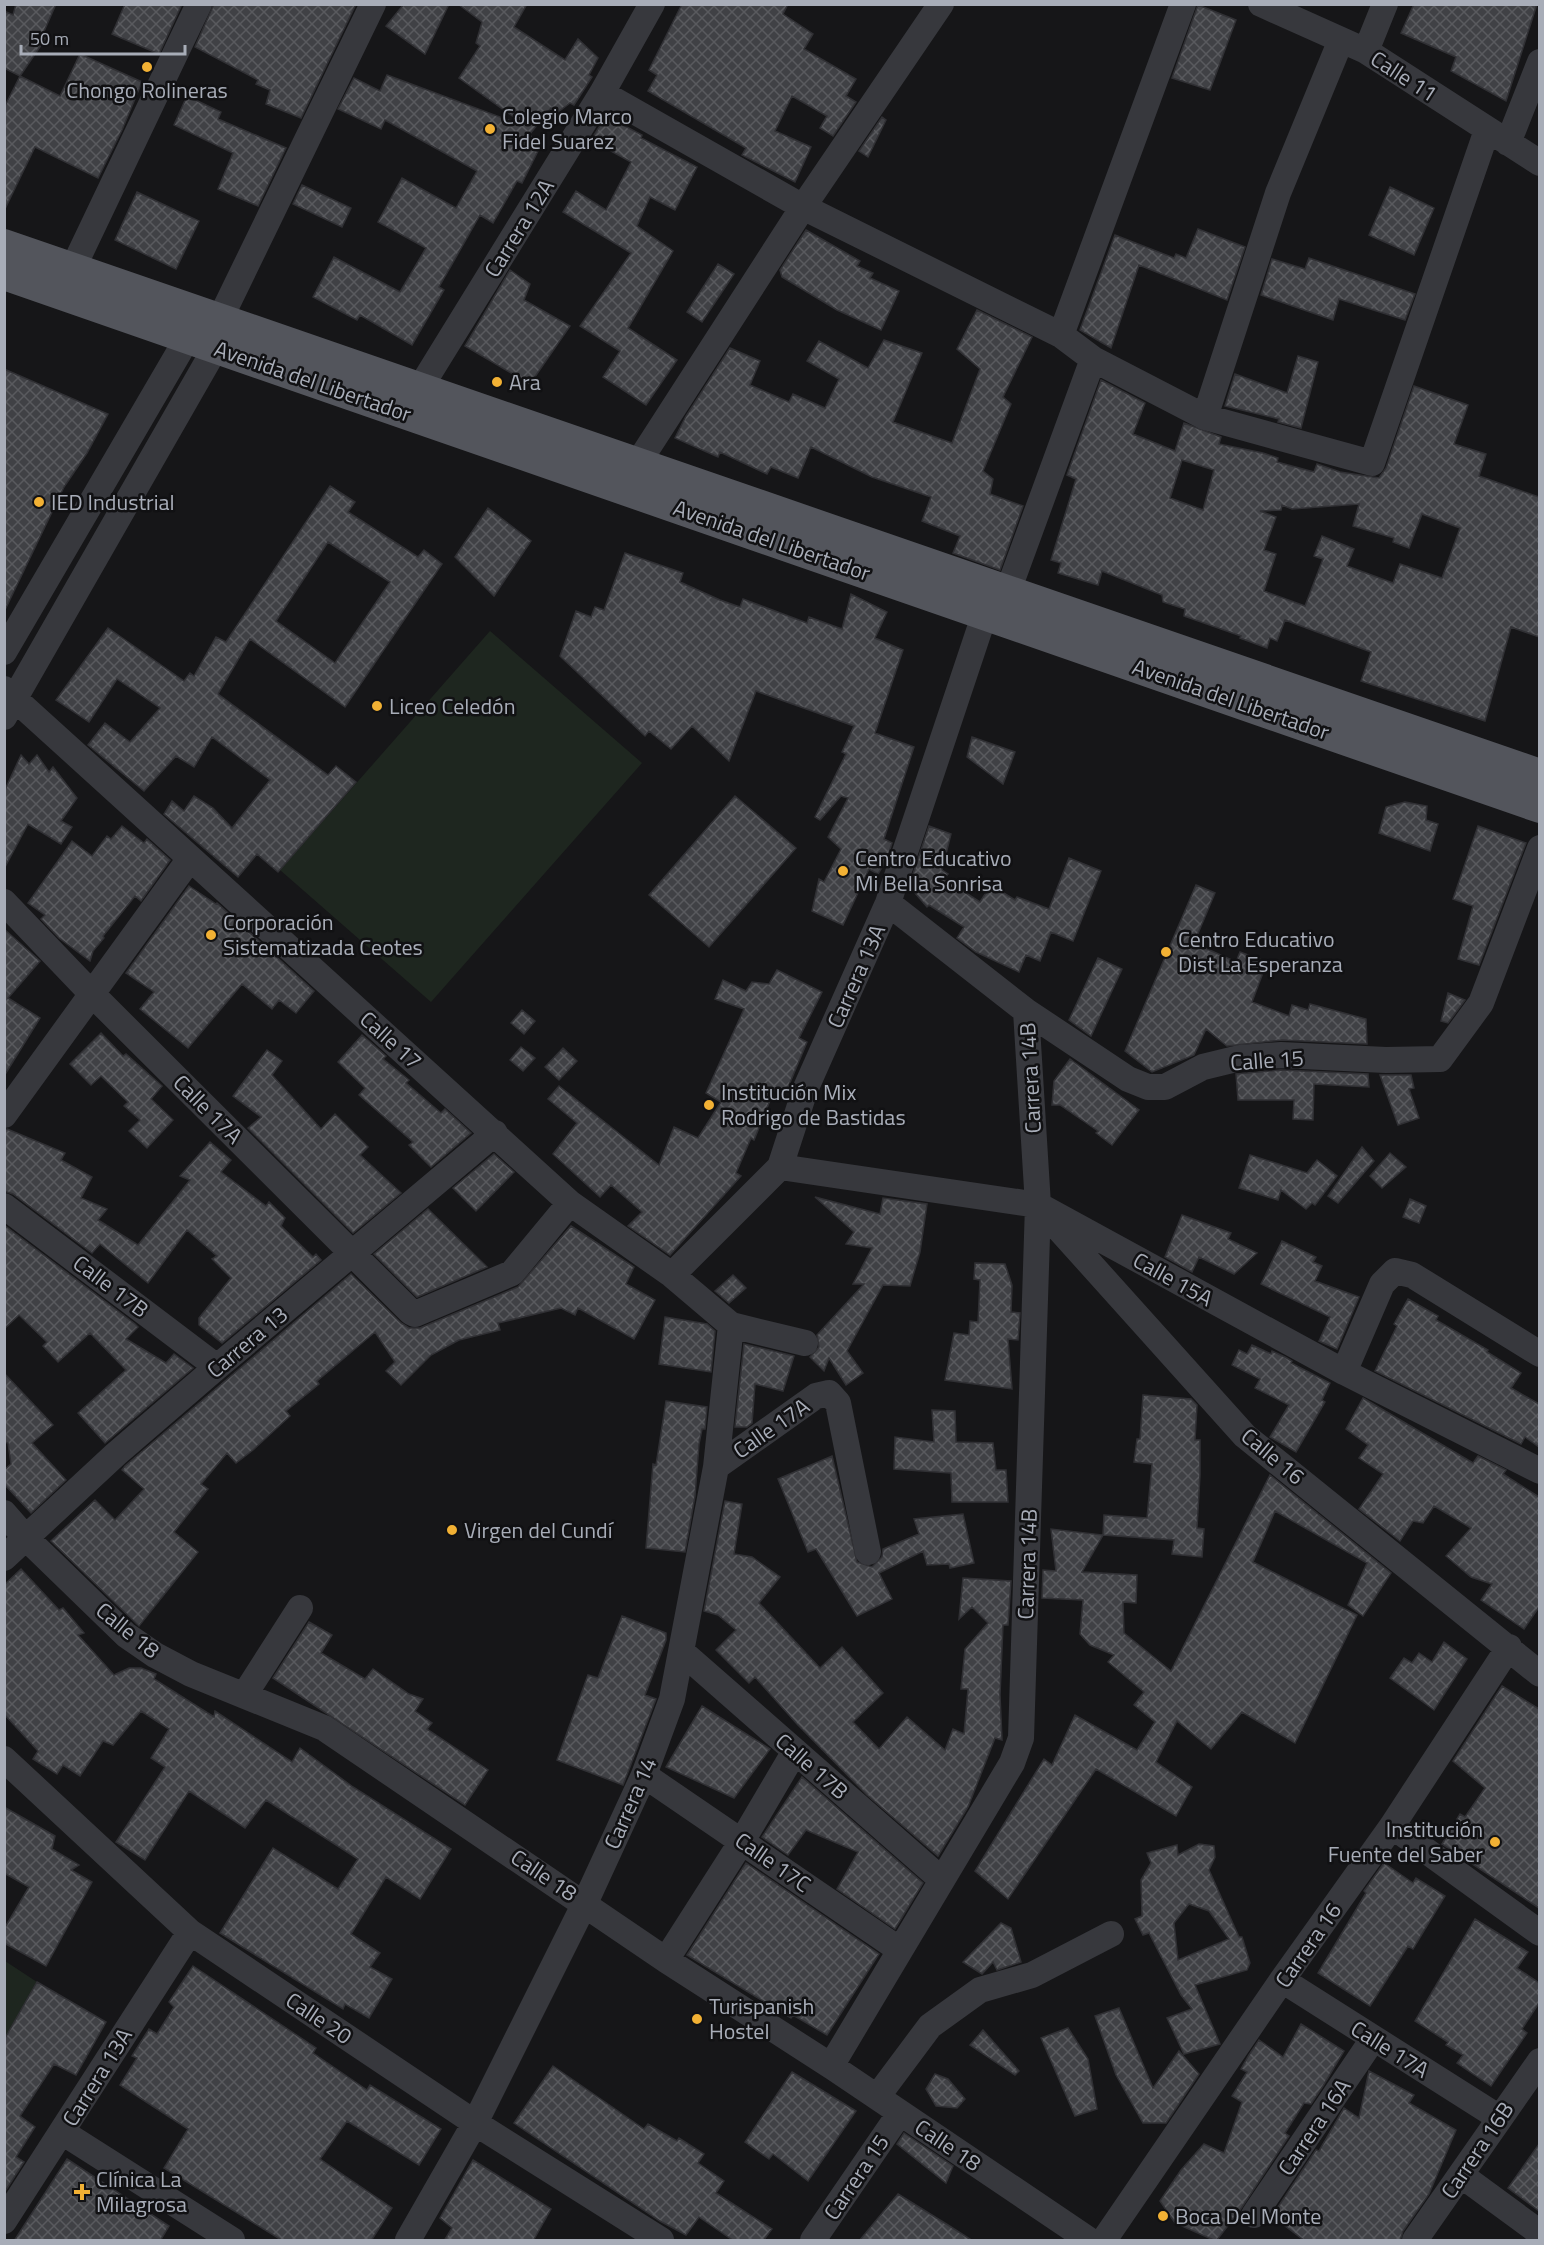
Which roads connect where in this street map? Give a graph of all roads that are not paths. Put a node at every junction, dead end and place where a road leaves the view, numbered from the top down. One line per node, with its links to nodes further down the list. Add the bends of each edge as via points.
1 (200, 4): 16 (street)
2 (373, 4): 18 (street)
3 (651, 4): 11 (street, Carrera 12A)
4 (941, 4): 14 (street)
5 (1183, 4): 19 (street)
6 (1261, 4): 8 (street, Calle 11)
7 (1385, 4): 9 (street)
8 (1341, 40): 9 (street, Calle 11); 22 (street, via 1278,194)
9 (1366, 51): 12 (street, Calle 11)
10 (1539, 62): 12 (street)
11 (603, 93): 14 (street); 21 (street, Carrera 12A)
12 (1498, 136): 13 (street, Calle 11); 22 (street, via 1372,463)
13 (1539, 162)
14 (803, 207): 19 (street); 23 (street)
15 (4, 245): 16 (main road, Avenida del Libertador)
16 (73, 268): 18 (main road, Avenida del Libertador)
17 (4, 274): 18 (main road, Avenida del Libertador)
18 (208, 334): 21 (main road, Avenida del Libertador); 25 (main road, Avenida del Libertador); 26 (street); 27 (street)
19 (1061, 335): 20 (street)
20 (1093, 359): 22 (street); 24 (street)
21 (420, 388): 23 (main road, Avenida del Libertador)
22 (1205, 417)
23 (638, 463): 24 (main road, Avenida del Libertador)
24 (1008, 591): 28 (main road, Avenida del Libertador)
25 (985, 614): 29 (main road, Avenida del Libertador); 33 (street, Carrera 13A)
26 (4, 651)
27 (8, 702): 31 (street, Calle 17)
28 (1539, 775)
29 (1539, 807)
30 (1539, 848): 35 (street, Calle 15, via 1481,1003 1440,1059 1281,1055 1240,1058 1203,1067 1165,1086 1148,1087)
31 (189, 860): 34 (street); 37 (street, Calle 17)
32 (4, 902): 34 (street, Calle 17A)
33 (888, 903): 35 (street, Calle 15); 38 (street, Carrera 13A, via 805,1090)
34 (93, 995): 36 (street); 42 (street, Calle 17A)
35 (1026, 1011): 40 (street, Carrera 14B)
36 (4, 1115)
37 (495, 1133): 39 (street, Calle 17); 42 (street, Carrera 13)
38 (780, 1167): 40 (street, Calle 15A); 43 (street)
39 (570, 1203): 42 (street, Calle 17A, via 512,1273 415,1314); 43 (street, Calle 17)
40 (1038, 1205): 48 (street, Calle 15A); 56 (street, Calle 16, via 1245,1436); 65 (street, Carrera 14B, via 1021,1738 1012,1763)
41 (4, 1206): 47 (street, Calle 17B)
42 (353, 1252): 47 (street, Carrera 13)
43 (672, 1275): 44 (street, Calle 17)
44 (731, 1325): 45 (street, Calle 17); 49 (street, Carrera 14)
45 (805, 1343)
46 (1539, 1354): 48 (street, via 1412,1275 1395,1270 1382,1284)
47 (217, 1367): 52 (street, Carrera 13)
48 (1344, 1372): 50 (street, Calle 15A)
49 (716, 1467): 53 (street, Calle 17A, via 816,1396 829,1393 838,1402); 57 (street, Carrera 14)
50 (1539, 1472)
51 (4, 1513): 52 (street, Calle 18)
52 (25, 1537): 54 (street, Carrera 13); 59 (street, Calle 18, via 126,1635 191,1674)
53 (868, 1552)
54 (4, 1558)
55 (300, 1608): 59 (street)
56 (1509, 1647): 58 (street, Calle 16); 63 (street, Carrera 16)
57 (682, 1652): 60 (street, Calle 17B); 62 (street, Carrera 14, via 672,1699)
58 (1538, 1670)
59 (245, 1694): 66 (street, Calle 18, via 324,1728)
60 (795, 1751): 64 (street); 65 (street, Calle 17B)
61 (4, 1759): 67 (street, Calle 20)
62 (644, 1775): 64 (street, Calle 17C); 66 (street, Carrera 14)
63 (1392, 1826): 68 (street); 72 (street, Carrera 16)
64 (742, 1841): 70 (street, Calle 17C); 71 (street)
65 (942, 1880): 70 (street, Carrera 14B)
66 (585, 1903): 71 (street, Calle 18); 79 (street, Carrera 14)
67 (190, 1932): 79 (street, Calle 20); 80 (street, Carrera 13A)
68 (1539, 1933)
69 (1111, 1934): 76 (street, via 1032,1975 980,1989 930,2025)
70 (900, 1950): 75 (street, Carrera 14B)
71 (666, 1960): 75 (street, Calle 18)
72 (1282, 1980): 73 (street, Calle 17A); 90 (street, Carrera 16)
73 (1373, 2039): 78 (street, Calle 17A); 82 (street, Carrera 16A)
74 (1539, 2061): 78 (street, Carrera 16B)
75 (831, 2066): 76 (street, Calle 18)
76 (877, 2097): 77 (street, Calle 18)
77 (900, 2113): 88 (street, Carrera 15); 89 (street, Calle 18)
78 (1498, 2117): 81 (street, Carrera 16B)
79 (475, 2123): 86 (street, Carrera 14); 87 (street, Calle 20)
80 (62, 2133): 83 (street, Carrera 13A); 85 (street)
81 (1461, 2175): 84 (street); 91 (street, Carrera 16B)
82 (1254, 2215)
83 (4, 2222)
84 (1539, 2233)
85 (232, 2241)
86 (408, 2241)
87 (661, 2241)
88 (813, 2241)
89 (1089, 2241)
90 (1104, 2241)
91 (1415, 2241)

